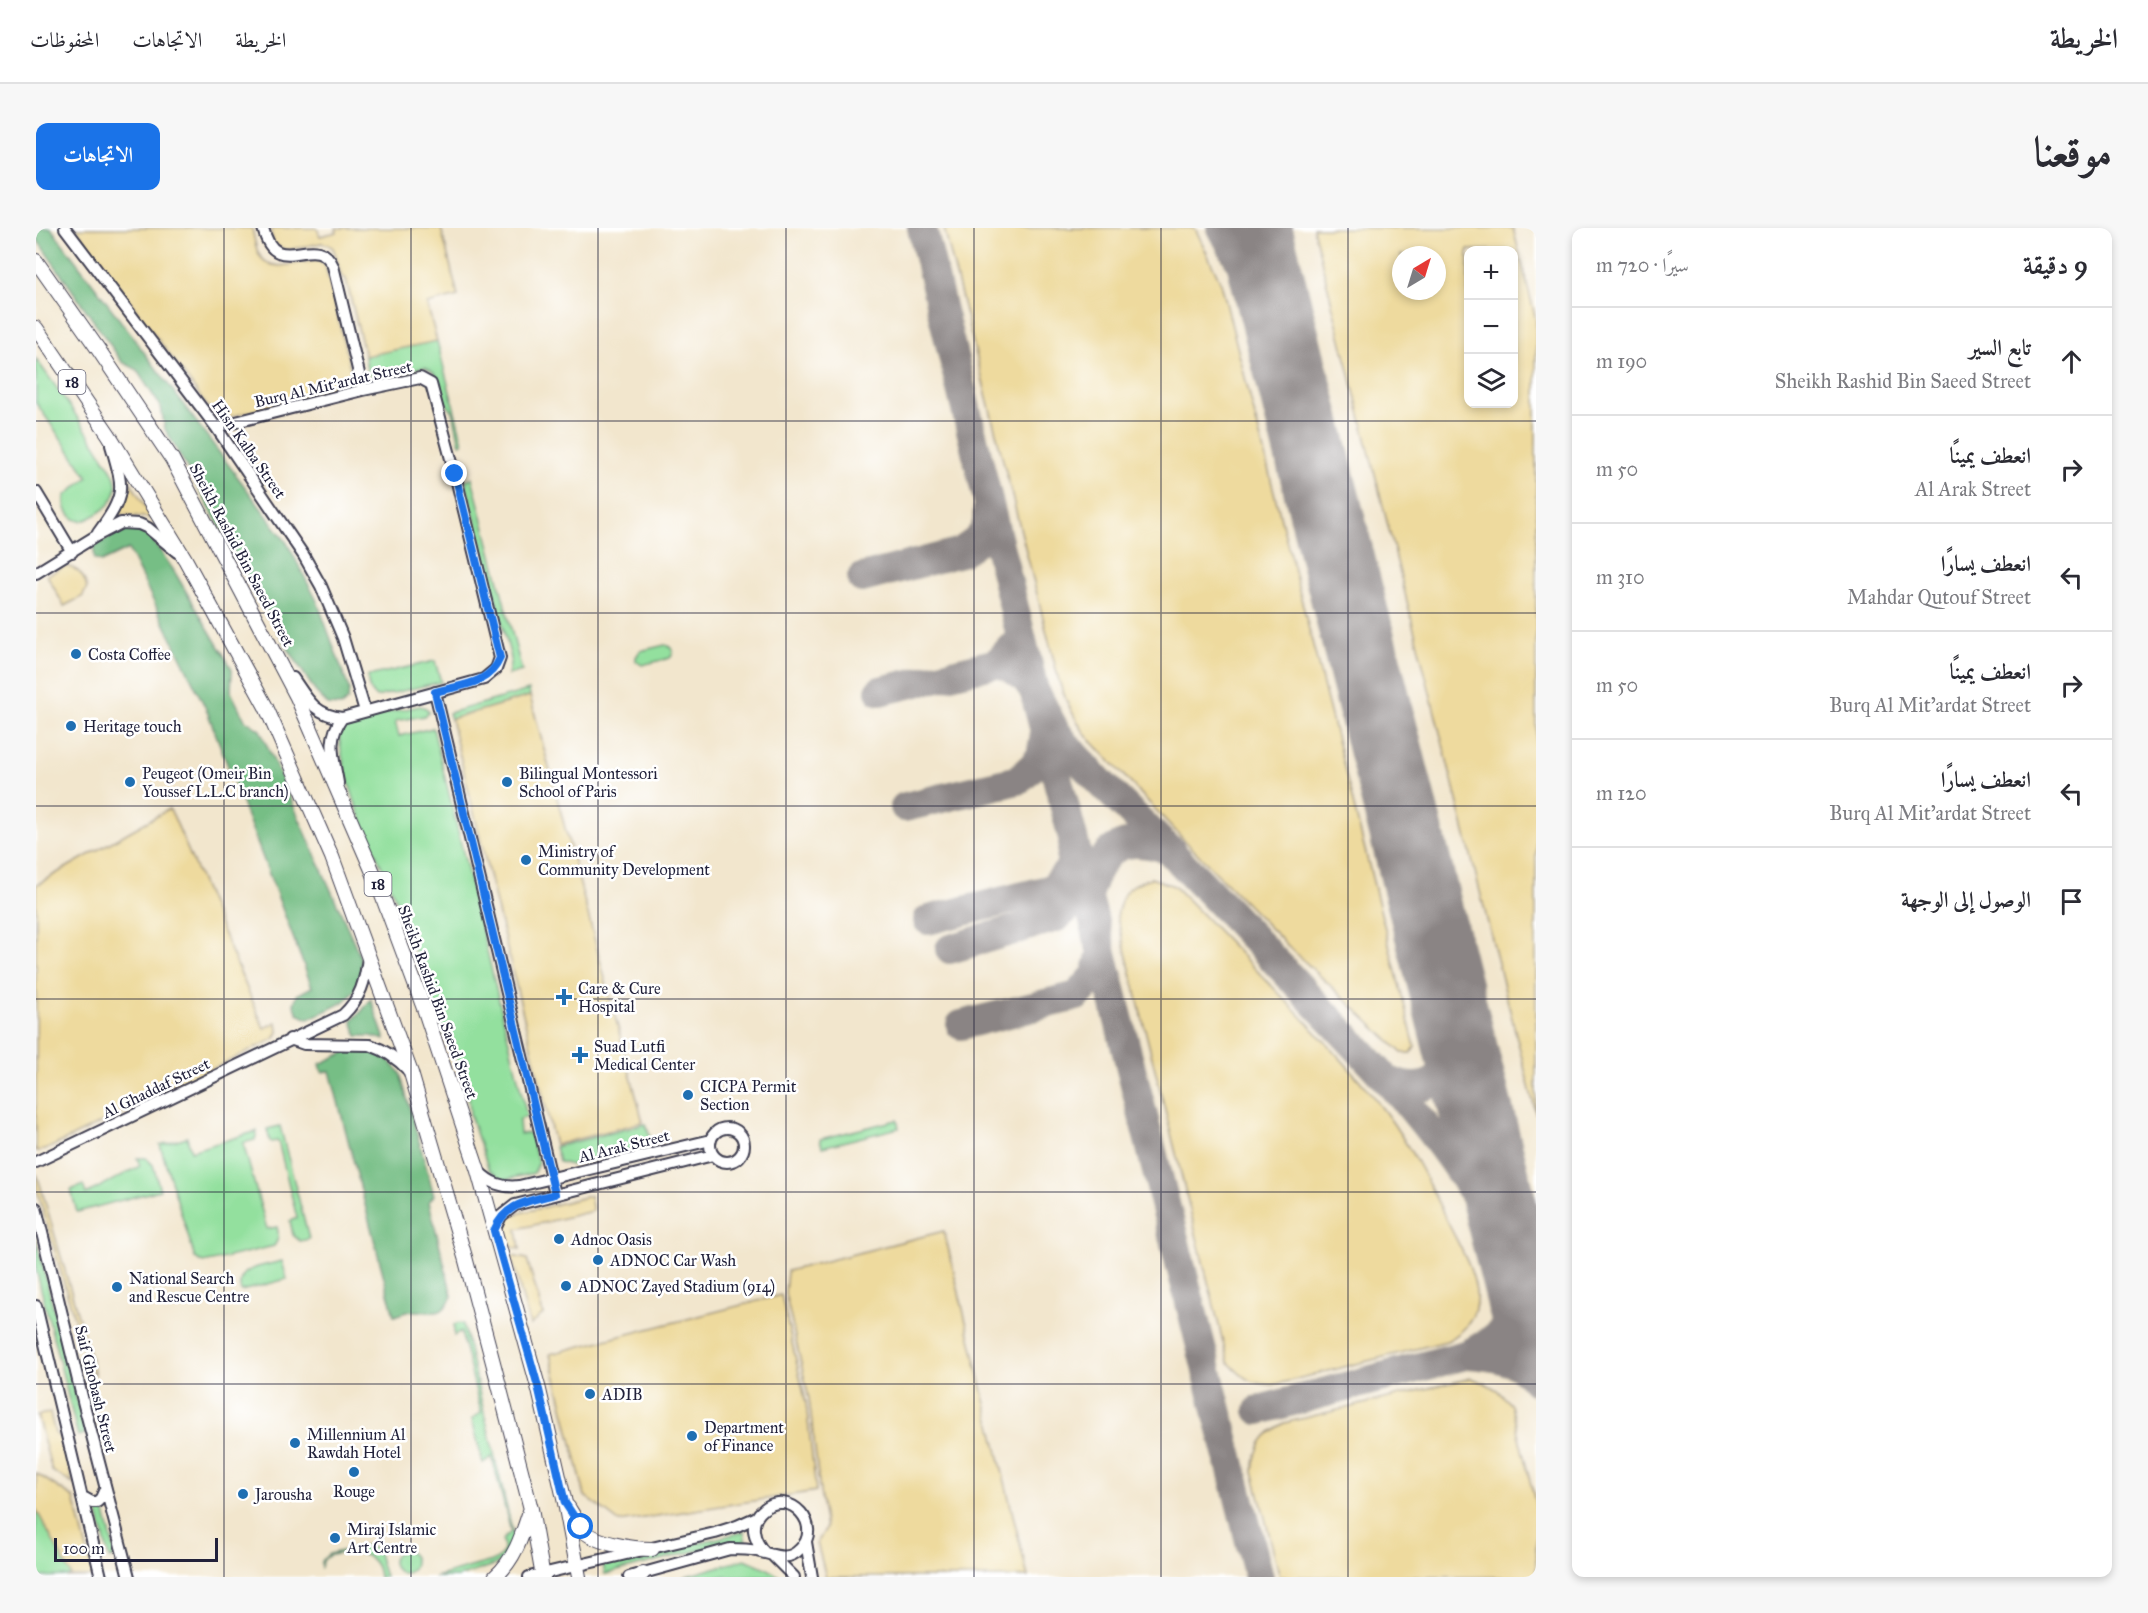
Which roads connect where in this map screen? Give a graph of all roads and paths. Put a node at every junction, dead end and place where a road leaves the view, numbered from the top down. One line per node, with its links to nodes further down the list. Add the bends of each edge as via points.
1 (65, 228): 6 (street, Hisn Kalba Street)
2 (262, 228): 5 (street, via 266,242 275,250 284,253 313,249 329,257)
3 (36, 261): 13 (main road, Sheikh Rashid Bin Saeed Street / 18, via 172,459)
4 (36, 328): 7 (main road, 18)
5 (363, 390): 6 (street, Burq Al Mit'ardat Street); 14 (street, Burq Al Mit'ardat Street, via 420,378 431,384 498,646 500,658 496,669 483,679)
6 (216, 427): 15 (street, Hisn Kalba Street, via 288,530 321,586 343,638)
7 (109, 435): 9 (street, via 121,483 120,496); 11 (main road, 18)
8 (36, 492): 10 (street)
9 (96, 536): 10 (street); 11 (street, via 121,523 139,524)
10 (72, 552): 12 (street)
11 (185, 559): 18 (main road, 18, via 266,706 332,858)
12 (36, 573)
13 (271, 647): 16 (street, via 313,706); 17 (main road, Sheikh Rashid Bin Saeed Street / 18)
14 (435, 692): 15 (street, Burq Al Mit'ardat Street); 27 (street)
15 (365, 711): 16 (street, Burq Al Mit'ardat Street)
16 (342, 718): 17 (street, via 332,743)
17 (339, 791): 26 (main road, Sheikh Rashid Bin Saeed Street / 18, via 426,1011)
18 (369, 956): 19 (street, Al Ghaddaf Street, via 361,991 349,1009); 20 (main road, 18)
19 (290, 1040): 20 (street, via 304,1044 370,1045 394,1057); 24 (street, Al Ghaddaf Street)
20 (411, 1072): 35 (main road, 18, via 465,1257)
21 (711, 1140): 22 (street, Al Arak Street); 23 (street); 23 (street, via 720,1129 729,1128 738,1131 744,1143 743,1152 734,1161 722,1162)
22 (659, 1152): 25 (street); 27 (street, Al Arak Street)
23 (713, 1155): 25 (street, Al Arak Street)
24 (36, 1162)
25 (663, 1167): 28 (street, Al Arak Street)
26 (478, 1171): 27 (street, Al Arak Street, via 493,1183 506,1186); 30 (main road, Sheikh Rashid Bin Saeed Street / 18)
27 (552, 1178): 28 (street)
28 (555, 1194): 30 (street, Al Arak Street, via 515,1205 501,1216)
29 (36, 1208): 32 (street, Saif Ghobash Street)
30 (494, 1231): 34 (main road, Sheikh Rashid Bin Saeed Street / 18, via 539,1390)
31 (36, 1306): 33 (street)
32 (105, 1488): 33 (street, via 97,1502); 44 (street, Saif Ghobash Street)
33 (83, 1497): 43 (street)
34 (565, 1503): 38 (main road, via 591,1536 628,1547); 40 (main road, Sheikh Rashid Bin Saeed Street / 18)
35 (531, 1509): 41 (main road, 18); 45 (main road, via 517,1549)
36 (757, 1517): 37 (street, via 773,1504 798,1508 808,1526); 38 (street, via 726,1530); 39 (street, via 754,1536)
37 (806, 1542): 39 (street, via 788,1557); 47 (street)
38 (652, 1549): 40 (street)
39 (769, 1554): 42 (street, via 730,1549); 46 (street)
40 (578, 1572): 41 (street)
41 (538, 1576)
42 (637, 1576)
43 (101, 1577)
44 (129, 1577)
45 (495, 1577)
46 (794, 1577)
47 (812, 1577)

